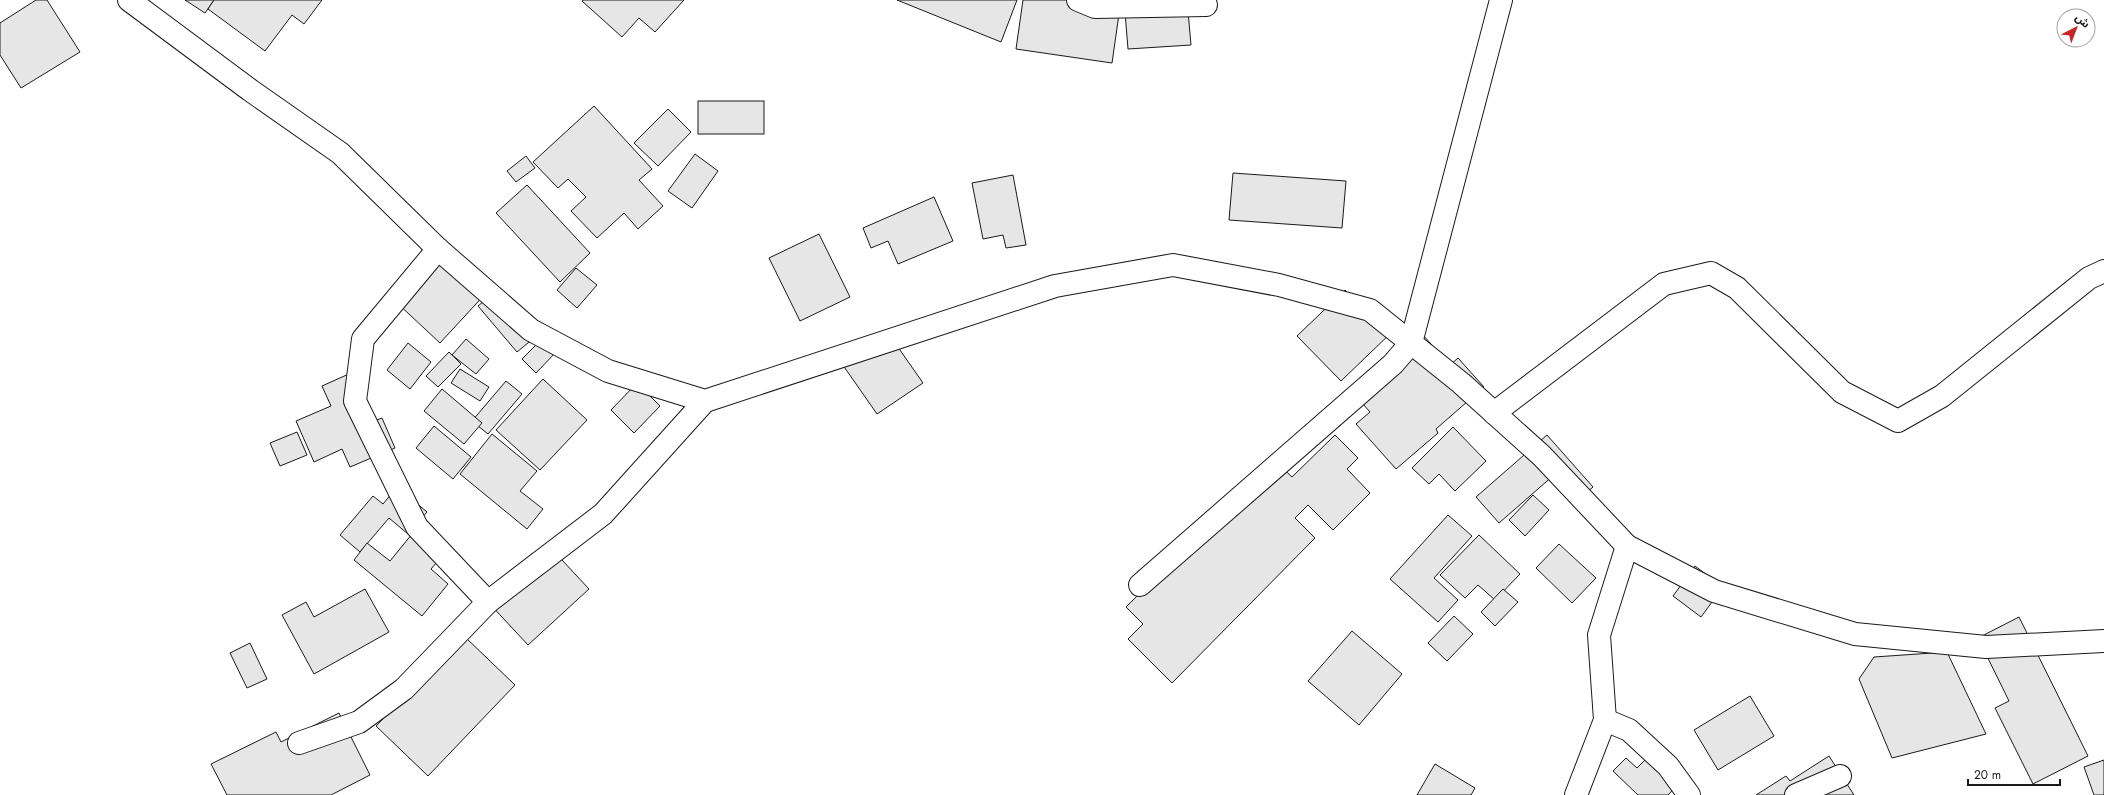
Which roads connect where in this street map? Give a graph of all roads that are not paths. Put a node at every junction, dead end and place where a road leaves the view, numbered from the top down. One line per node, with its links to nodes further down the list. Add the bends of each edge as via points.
1 (129, 0): 5 (street, via 340,153)
2 (1078, 0): 4 (street, via 1095,7)
3 (1501, 0): 7 (street)
4 (1206, 5)
5 (438, 249): 8 (street, via 531,330 608,371); 12 (street, via 363,340 355,401 417,527)
6 (2104, 271): 9 (street, via 2089,278 1942,396 1898,421 1842,392 1737,288 1711,273 1664,284)
7 (1411, 343): 8 (street, via 1370,310 1279,285 1173,265 1055,286); 9 (street); 11 (street, via 1393,364)
8 (705, 401): 12 (street, via 603,514)
9 (1494, 413): 10 (street, via 1542,456)
10 (1627, 546): 13 (street, via 1714,591 1855,634 1986,647); 14 (street, via 1599,635)
11 (1140, 586)
12 (488, 602): 15 (street, via 404,689 359,722)
13 (2104, 641)
14 (1605, 720): 17 (street); 18 (street, via 1635,735 1668,766)
15 (299, 743)
16 (1840, 776): 19 (street)
17 (1576, 795)
18 (1689, 795)
19 (1796, 795)

